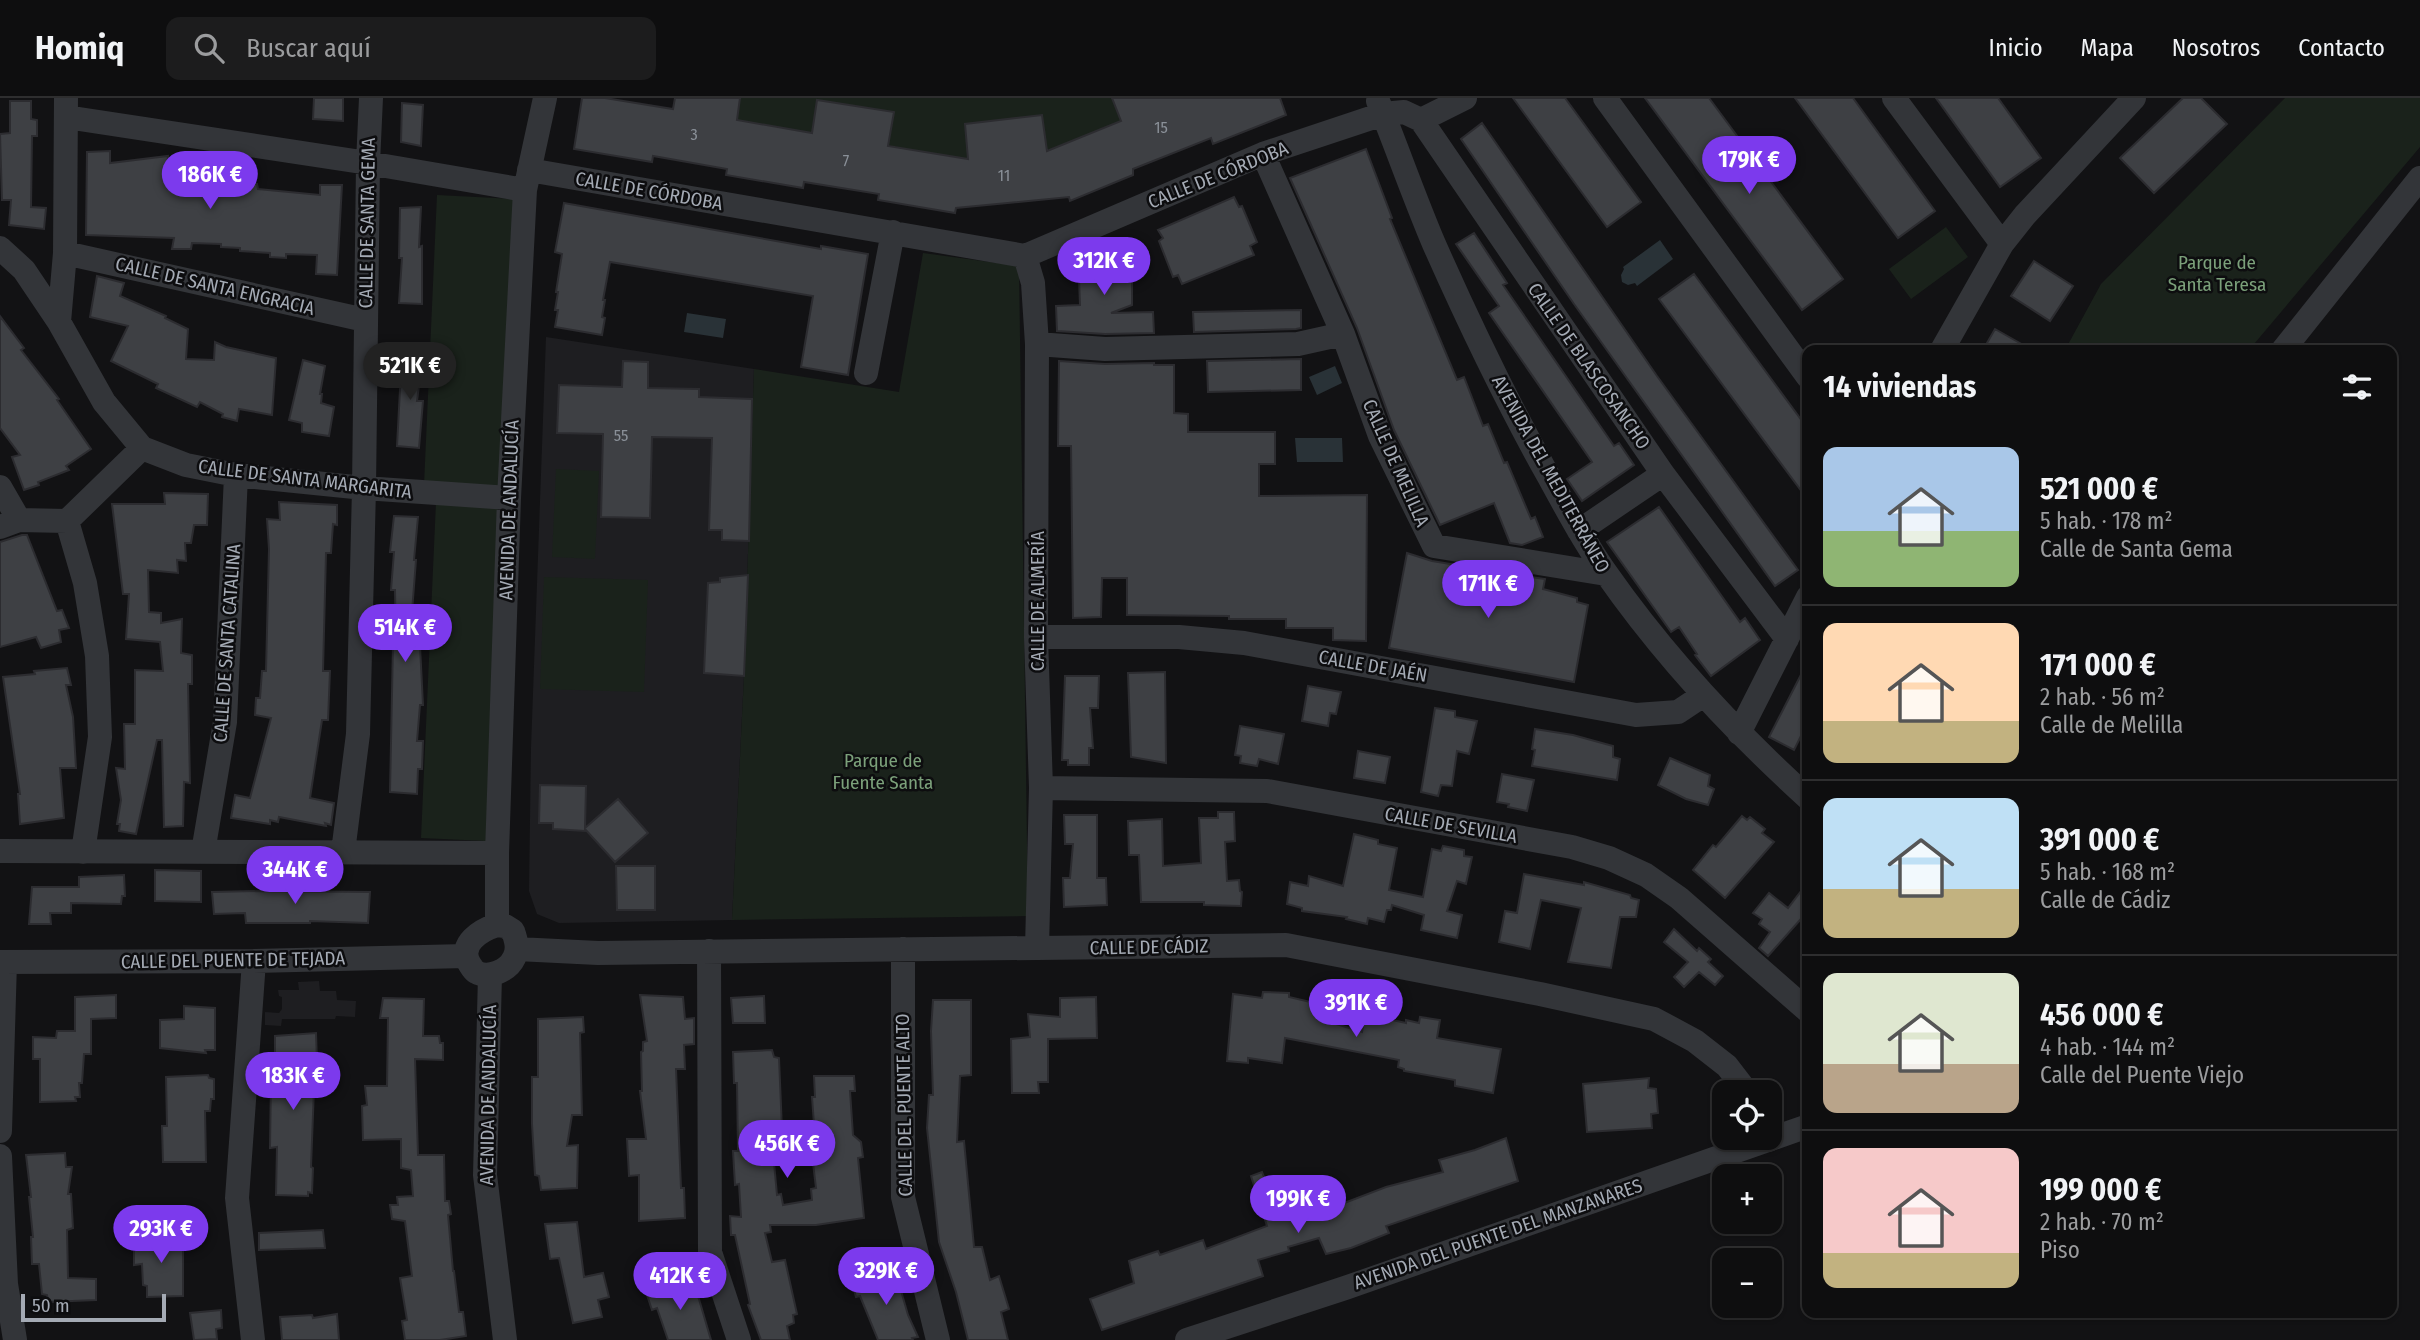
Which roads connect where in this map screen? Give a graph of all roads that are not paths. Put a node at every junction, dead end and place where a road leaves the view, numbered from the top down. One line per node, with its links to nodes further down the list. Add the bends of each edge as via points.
1 (372, 98): 11 (street, CALLE DE SANTA GEMA)
2 (545, 98): 13 (street, AVENIDA DE ANDALUCÍA)
3 (1465, 98): 9 (street)
4 (1605, 98): 25 (street)
5 (1895, 98): 15 (street)
6 (2134, 98): 15 (street)
7 (1380, 106): 9 (street); 10 (street, CALLE DE CÓRDOBA); 35 (street, AVENIDA DEL MEDITERRÁNEO, via 1477,339)
8 (66, 107): 11 (street, CALLE DE CÓRDOBA); 17 (street)
9 (1421, 120): 28 (street, CALLE DE BLASCOSANCHO)
10 (1264, 154): 18 (street, CALLE DE CÓRDOBA); 21 (street, CALLE DE MELILLA)
11 (368, 163): 13 (street, CALLE DE CÓRDOBA); 19 (street, CALLE DE SANTA GEMA)
12 (2420, 178): 24 (street)
13 (527, 180): 14 (street, CALLE DE CÓRDOBA); 32 (street, AVENIDA DE ANDALUCÍA)
14 (893, 232): 18 (street, CALLE DE CÓRDOBA); 26 (street)
15 (2003, 244): 23 (street)
16 (0, 248): 20 (street, via 24,270)
17 (65, 253): 19 (street, CALLE DE SANTA ENGRACIA); 20 (street)
18 (1025, 256): 22 (street, CALLE DE ALMERÍA, via 1033,283)
19 (365, 320): 31 (street, CALLE DE SANTA GEMA)
20 (59, 322): 27 (street, via 104,402)
21 (1343, 334): 22 (street, via 1298,344 1105,349); 36 (street, CALLE DE MELILLA, via 1380,436 1434,546)
22 (1037, 344): 38 (street, CALLE DE ALMERÍA)
23 (1945, 345)
24 (2287, 345)
25 (1802, 369)
26 (866, 373)
27 (142, 449): 29 (street, CALLE DE SANTA MARGARITA, via 186,465); 33 (street)
28 (1663, 474): 35 (street); 39 (street, CALLE DE BLASCOSANCHO)
29 (236, 475): 31 (street, CALLE DE SANTA MARGARITA); 46 (street, CALLE DE SANTA CATALINA, via 225,722)
30 (0, 487): 34 (street)
31 (364, 488): 32 (street, CALLE DE SANTA MARGARITA); 47 (street, CALLE DE SANTA GEMA, via 358,734)
32 (509, 498): 48 (street, AVENIDA DE ANDALUCÍA)
33 (67, 521): 34 (street); 45 (street, via 85,583 97,656 100,737)
34 (9, 523)
35 (1579, 531): 36 (street, AVENIDA DEL MEDITERRÁNEO)
36 (1606, 574): 40 (street, AVENIDA DEL MEDITERRÁNEO)
37 (1802, 609): 39 (street)
38 (1037, 637): 40 (street, CALLE DE JAÉN, via 1244,642 1636,715 1678,712); 42 (street, CALLE DE ALMERÍA)
39 (1787, 639): 41 (street)
40 (1702, 695): 41 (street, AVENIDA DEL MEDITERRÁNEO)
41 (1739, 733): 43 (street, AVENIDA DEL MEDITERRÁNEO)
42 (1041, 788): 50 (street, CALLE DE ALMERÍA); 58 (street, CALLE DE SEVILLA, via 1267,791 1572,847 1609,858 1679,898)
43 (1802, 792)
44 (0, 851): 45 (street)
45 (82, 852): 46 (street)
46 (203, 852): 47 (street)
47 (343, 852): 48 (street)
48 (497, 853): 49 (street, AVENIDA DE ANDALUCÍA)
49 (497, 925): 51 (street, via 513,931); 54 (street, via 476,935 468,943)
50 (1037, 948): 52 (street, CALLE DE CÁDIZ); 59 (street, CALLE DE CÁDIZ, via 1286,945 1654,1019 1695,1041)
51 (517, 949): 53 (street, CALLE DE CÁDIZ); 57 (street, via 508,966)
52 (903, 949): 53 (street, CALLE DE CÁDIZ); 69 (street, CALLE DEL PUENTE ALTO, via 903,1197)
53 (709, 951): 68 (street, via 710,1252)
54 (466, 956): 55 (street, CALLE DEL PUENTE DE TEJADA); 57 (street, via 476,973)
55 (254, 961): 56 (street, CALLE DEL PUENTE DE TEJADA); 66 (street, via 237,1198)
56 (3, 962): 62 (street)
57 (490, 975): 67 (street, AVENIDA DE ANDALUCÍA, via 485,1175)
58 (1802, 1006)
59 (1738, 1080)
60 (1802, 1127): 61 (street, AVENIDA DEL PUENTE DEL MANZANARES)
61 (1782, 1128)
62 (0, 1131)
63 (1717, 1150): 70 (street, AVENIDA DEL PUENTE DEL MANZANARES, via 1345,1288)
64 (0, 1156): 65 (street, via 6,1284)
65 (15, 1340)
66 (253, 1340)
67 (505, 1340)
68 (739, 1340)
69 (938, 1340)
70 (1187, 1340)

